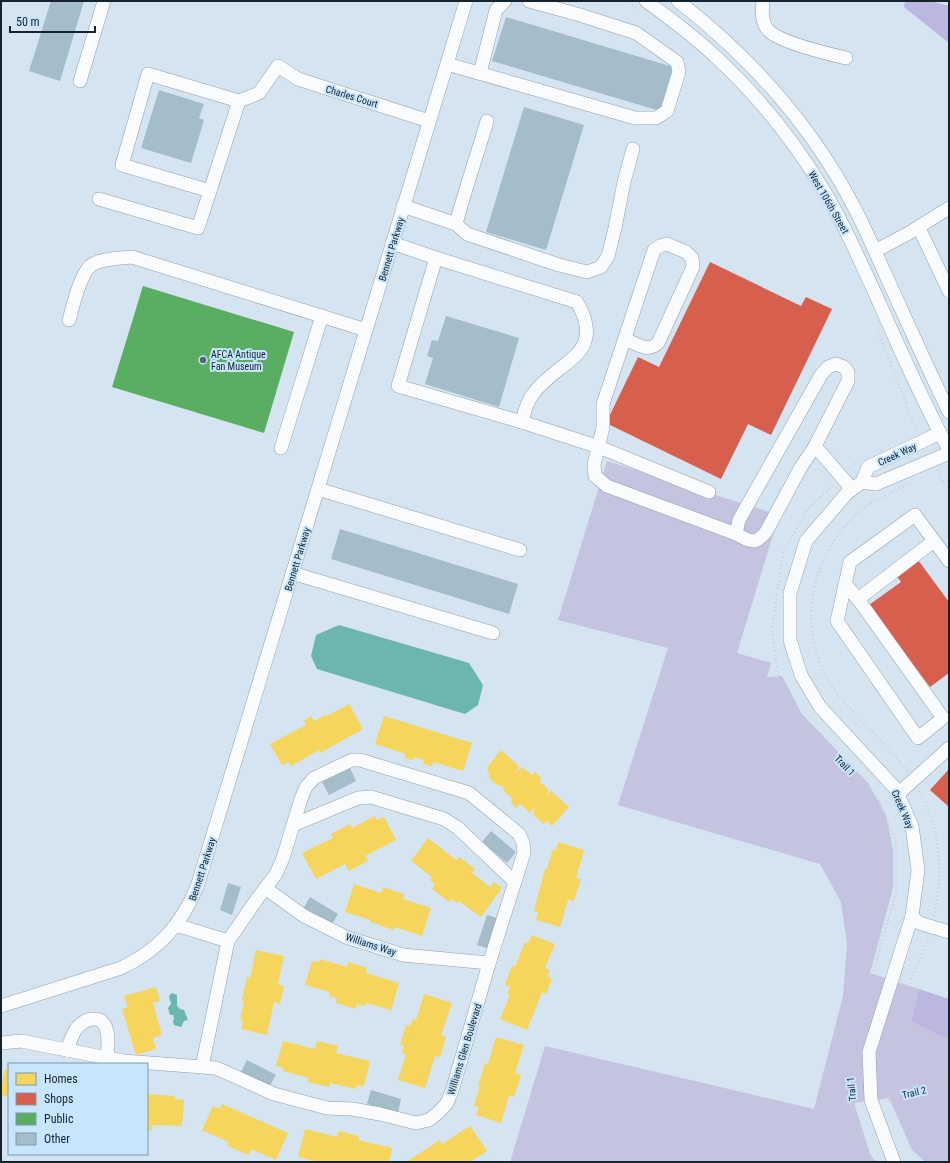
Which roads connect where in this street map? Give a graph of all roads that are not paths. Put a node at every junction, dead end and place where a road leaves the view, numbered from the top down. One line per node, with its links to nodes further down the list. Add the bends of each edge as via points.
1 (104, 1): 11 (street)
2 (466, 1): 9 (street, Bennett Parkway)
3 (505, 1): 10 (street, via 496,10)
4 (529, 1): 10 (street, via 636,34 677,62 679,72 667,111 656,118 635,118)
5 (678, 1): 23 (street, West 106th Street, via 736,49 798,119 845,191)
6 (763, 1): 8 (street, via 762,18 769,31 809,48)
7 (642, 6): 32 (street, West 106th Street, via 697,40 738,78 776,122 804,160 844,225 916,384)
8 (846, 58)
9 (447, 64): 10 (street); 13 (street, Bennett Parkway)
10 (480, 73)
11 (80, 81)
12 (239, 101): 13 (street, Charles Court, via 259,93 278,66 298,79); 16 (street); 16 (street, via 148,74 122,165)
13 (429, 120): 18 (street, Bennett Parkway)
14 (487, 121): 20 (street)
15 (633, 149): 20 (street, via 616,228 608,256 601,267 587,272 559,265 467,234)
16 (210, 191): 17 (street, via 198,228)
17 (99, 199)
18 (404, 206): 20 (street); 22 (street, Bennett Parkway)
19 (947, 213): 21 (street)
20 (456, 224)
21 (919, 228): 23 (street); 25 (street)
22 (392, 243): 24 (street); 28 (street, Bennett Parkway)
23 (875, 251): 30 (street, West 106th Street)
24 (436, 258): 31 (street, via 398,386); 31 (street, via 578,302 584,312 587,325 586,340 580,352 532,394)
25 (949, 291)
26 (322, 316): 27 (street, via 132,256 110,258 92,265 84,274); 28 (street); 34 (street)
27 (69, 320)
28 (366, 330): 37 (street, Bennett Parkway)
29 (625, 339): 29 (street, via 654,250 667,244 686,252 692,258 693,267 658,342 654,347 648,348); 35 (street, via 603,404 603,427)
30 (949, 412)
31 (522, 422): 35 (street)
32 (946, 443): 36 (street, Creek Way, via 876,484); 36 (street, Creek Way, via 868,467)
33 (815, 446): 36 (street, via 841,477); 39 (street, via 760,539 751,542); 39 (street, via 848,381 848,372 836,364 828,367 821,375 739,520)
34 (281, 448)
35 (599, 448): 38 (street); 39 (street, via 594,465 595,476 607,486)
36 (857, 486): 49 (street, Creek Way, via 806,541 790,593 790,640 801,675 820,707)
37 (318, 489): 41 (street); 43 (street, Bennett Parkway)
38 (709, 492)
39 (736, 534)
40 (934, 541): 42 (street); 44 (street, via 915,515 850,562); 45 (street)
41 (520, 550)
42 (949, 561)
43 (292, 573): 46 (street); 54 (street, Bennett Parkway, via 197,887 191,903)
44 (845, 584): 45 (street); 47 (street, via 837,621 918,738)
45 (858, 599): 47 (street)
46 (493, 633)
47 (946, 722)
48 (949, 748): 49 (street)
49 (898, 794): 53 (street, Creek Way, via 912,826 918,870)
50 (293, 825): 51 (street, via 358,798 371,797 444,819 458,828); 51 (street, Williams Glen Boulevard, via 306,786 314,778 352,760 360,760 469,794 518,834 523,843 524,853); 52 (street, Williams Glen Boulevard, via 276,874)
51 (515, 882): 57 (street, Williams Glen Boulevard)
52 (265, 888): 56 (street, Williams Glen Boulevard); 57 (street, Williams Way, via 304,916 346,937 403,955)
53 (912, 916): 55 (street, via 919,923); 63 (street, Creek Way, via 869,1052 871,1100)
54 (176, 925): 56 (street); 58 (street, Bennett Parkway, via 160,944 135,962)
55 (949, 932)
56 (228, 941): 62 (street, Williams Glen Boulevard)
57 (489, 963): 62 (street, Williams Glen Boulevard, via 452,1091 440,1112 429,1120 416,1123 352,1109 327,1108 274,1094 216,1068)
58 (1, 1006)
59 (1, 1043): 60 (street, Williams Glen Boulevard, via 22,1041)
60 (67, 1050): 61 (street, Williams Glen Boulevard); 61 (street, via 76,1030 83,1022 96,1019 105,1025 108,1039)
61 (107, 1058): 62 (street, Williams Glen Boulevard)
62 (202, 1067)
63 (894, 1162)

